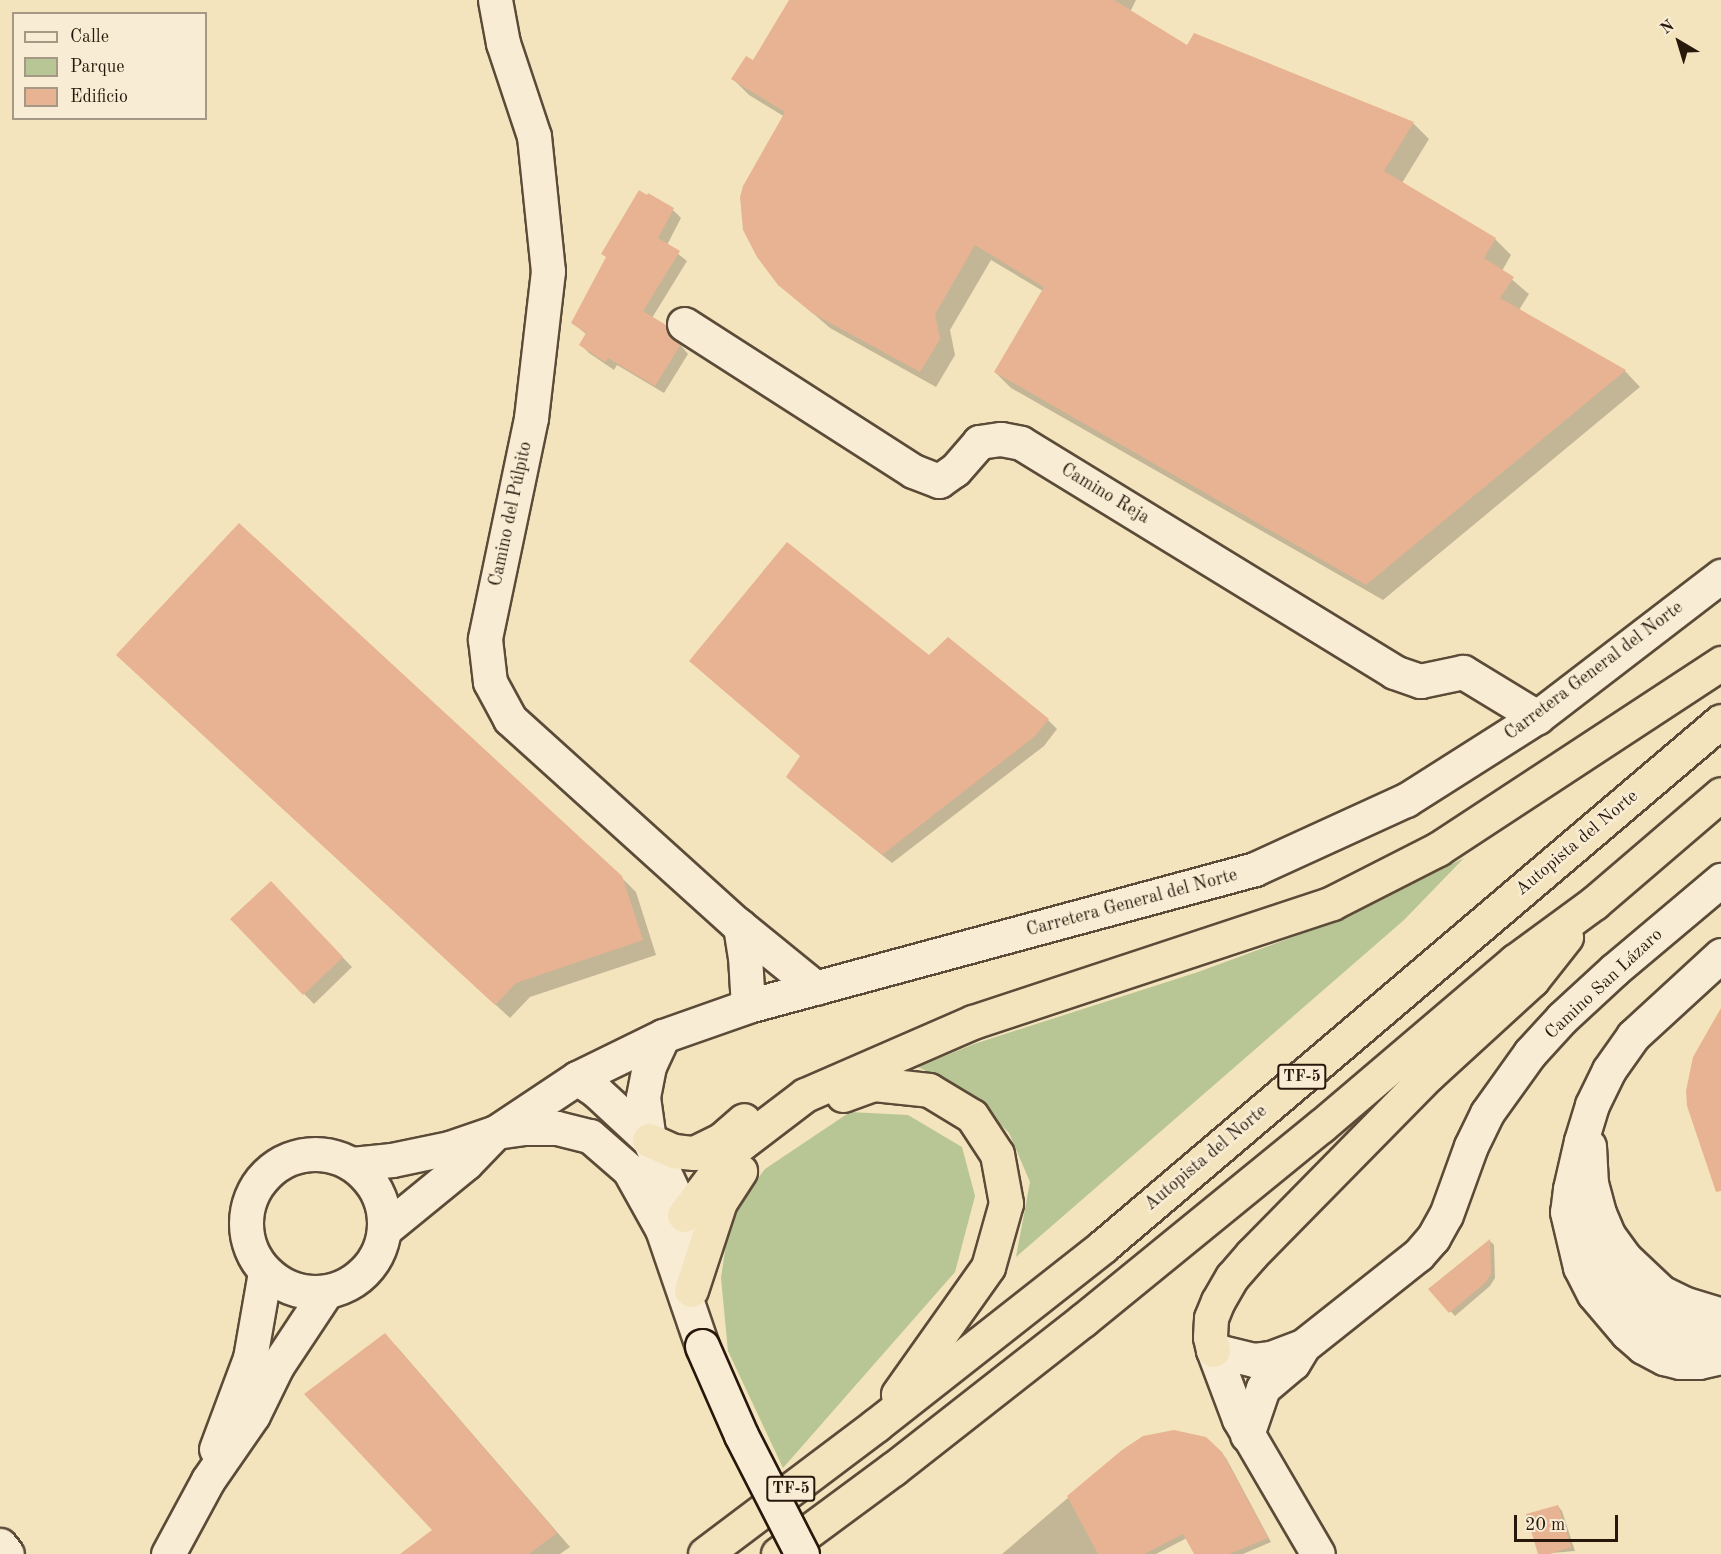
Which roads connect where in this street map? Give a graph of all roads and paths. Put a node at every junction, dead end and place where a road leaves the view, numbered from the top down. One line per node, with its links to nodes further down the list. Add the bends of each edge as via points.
1 (495, 0): 10 (main road, Camino del Púlpito, via 503,43 534,136 548,271 531,418 484,639 490,682 510,719)
2 (684, 324): 5 (main road, Camino Reja, via 914,471 939,481 955,470 979,442 1021,443 1394,672 1420,681 1462,672)
3 (1721, 576): 5 (main road, Carretera General del Norte)
4 (1721, 663): 14 (highway, via 1438,849 1332,903)
5 (1537, 717): 12 (main road, Carretera General del Norte, via 1406,800 1255,869)
6 (1721, 721): 33 (highway, Autopista del Norte / TF-5, via 1101,1247)
7 (1721, 794): 9 (highway, TF-5)
8 (1721, 880): 30 (main road, Camino San Lázaro, via 1614,970 1530,1053 1487,1113 1433,1238 1400,1271)
9 (1594, 903): 31 (highway, via 1532,980 1428,1075 1232,1277 1211,1318 1209,1337); 40 (highway, TF-5, via 1515,961 1083,1320)
10 (740, 926): 12 (main road, Camino del Púlpito); 13 (main road)
11 (1721, 955): 17 (main road, via 1633,1036)
12 (816, 988): 13 (main road, Carretera General del Norte)
13 (748, 1006): 15 (main road, Carretera General del Norte)
14 (973, 1022): 19 (highway, via 933,1023 848,1055 813,1073 721,1140 694,1153); 22 (highway, via 805,1095 734,1149)
15 (663, 1036): 16 (main road, Carretera General del Norte); 19 (main road, via 649,1066 643,1097)
16 (577, 1078): 18 (main road, Carretera General del Norte); 19 (main road)
17 (1596, 1097): 20 (main road); 27 (main road, via 1589,1138 1591,1183 1609,1236 1624,1257 1661,1292)
18 (496, 1132): 21 (main road, Carretera General del Norte, via 449,1148); 23 (main road, Carretera General del Norte); 24 (main road, via 557,1128 590,1136 629,1170)
19 (649, 1140): 22 (main road)
20 (1581, 1141): 29 (main road, via 1582,1213 1600,1263 1636,1307 1654,1320 1680,1334); 32 (main road, via 1567,1212 1580,1267 1594,1294 1627,1333 1664,1358 1699,1362)
21 (352, 1164): 23 (main road, via 377,1192 384,1210); 25 (main road, via 328,1155 308,1155 279,1165 257,1186 248,1205 246,1229 252,1252)
22 (684, 1215): 24 (main road); 28 (main road)
23 (384, 1230): 26 (main road, via 380,1249 369,1267 343,1287)
24 (673, 1256): 28 (main road)
25 (265, 1272): 26 (main road, via 283,1285 304,1292); 35 (main road, via 250,1358 223,1425)
26 (326, 1292): 35 (main road, via 277,1366 253,1415)
27 (1721, 1315)
28 (696, 1319): 33 (highway, via 720,1202 734,1176 780,1132 828,1100 874,1084 929,1090 972,1116 997,1154 1006,1203 988,1267); 41 (main road, bridge, via 741,1435)
29 (1721, 1341)
30 (1303, 1346): 31 (main road, Camino San Lázaro, via 1254,1360); 34 (main road, Camino San Lázaro, via 1293,1364 1263,1388)
31 (1213, 1350): 34 (main road)
32 (1721, 1357)
33 (876, 1425): 39 (highway, Autopista del Norte / TF-5)
34 (1247, 1435): 42 (main road)
35 (207, 1480): 38 (main road)
36 (0, 1545): 37 (main road)
37 (7, 1554)
38 (168, 1554)
39 (705, 1554)
40 (778, 1554)
41 (801, 1554)
42 (1318, 1554)

